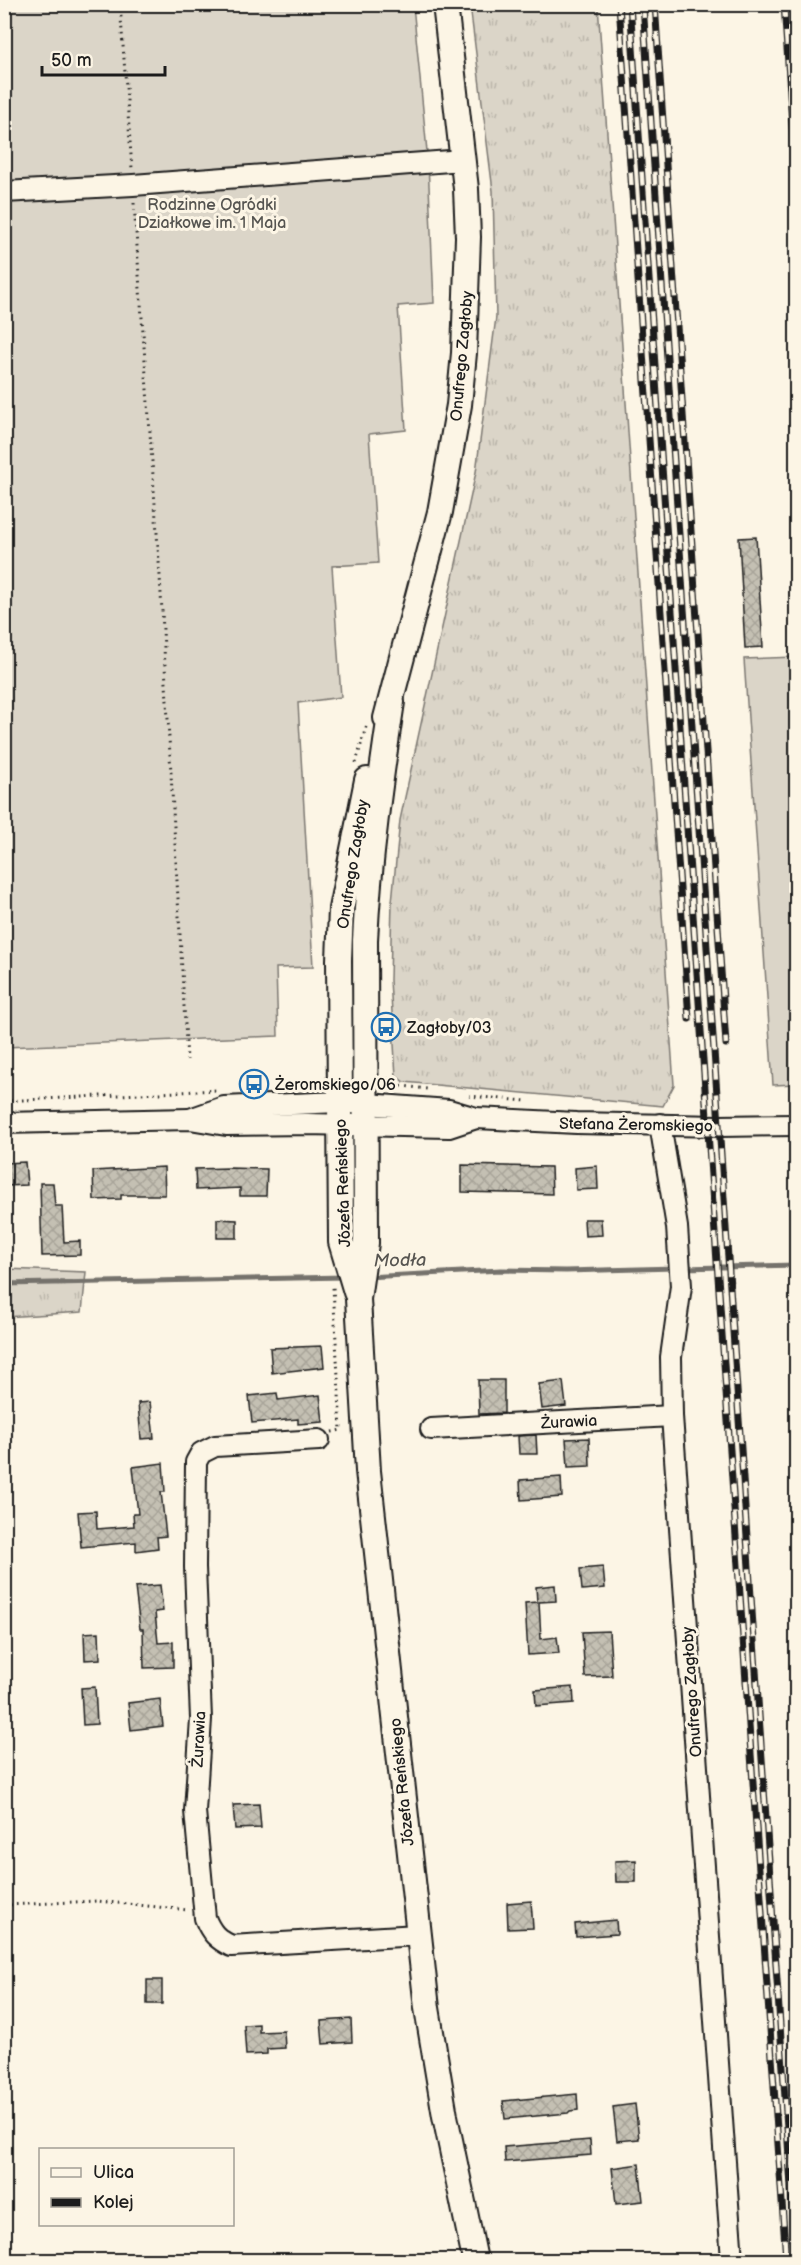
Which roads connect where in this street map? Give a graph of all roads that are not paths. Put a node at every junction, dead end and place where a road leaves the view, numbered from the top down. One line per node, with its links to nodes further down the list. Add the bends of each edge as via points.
1 (445, 4): 2 (main road, Onufrego Zagłoby)
2 (464, 160): 3 (street); 4 (main road, Onufrego Zagłoby, via 467,295 459,405 440,512)
3 (4, 192)
4 (392, 702): 5 (main road, Onufrego Zagłoby, via 369,771 341,909); 6 (main road, Onufrego Zagłoby, via 367,892)
5 (339, 1113): 6 (street, Stefana Żeromskiego); 7 (street, Stefana Żeromskiego, via 224,1107 190,1119); 10 (main road, Józefa Reńskiego, via 341,1242)
6 (365, 1114): 8 (street, Stefana Żeromskiego, via 449,1127 476,1118); 10 (main road, Józefa Reńskiego, via 366,1243)
7 (4, 1123)
8 (660, 1124): 9 (street, Stefana Żeromskiego); 11 (street, Onufrego Zagłoby, via 677,1227 681,1286 671,1357)
9 (796, 1125)
10 (357, 1299): 14 (main road, Józefa Reńskiego, via 371,1499)
11 (672, 1416): 12 (street, Żurawia); 16 (street, Onufrego Zagłoby)
12 (431, 1429)
13 (319, 1440): 14 (street, Żurawia, via 215,1446 201,1453 196,1462 195,1566 201,1719 195,1811 204,1909 209,1929 217,1940 231,1946)
14 (418, 1935): 15 (main road, Józefa Reńskiego, via 441,2096)
15 (475, 2260)
16 (732, 2260)

